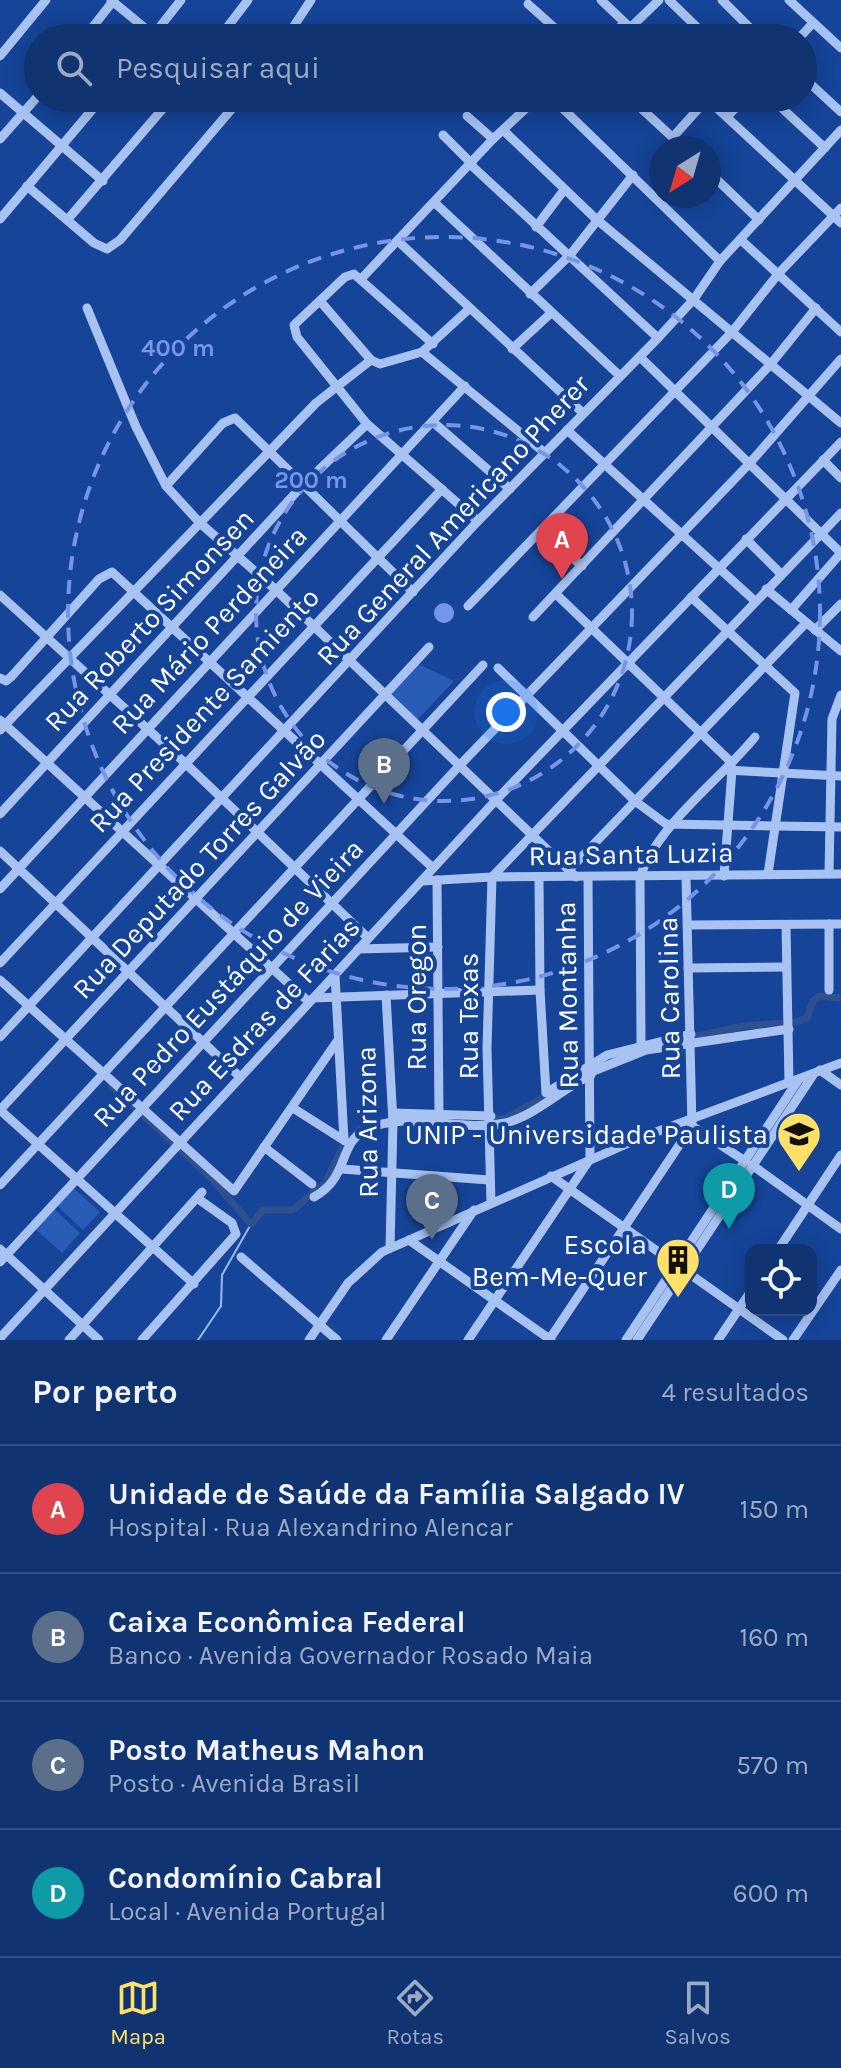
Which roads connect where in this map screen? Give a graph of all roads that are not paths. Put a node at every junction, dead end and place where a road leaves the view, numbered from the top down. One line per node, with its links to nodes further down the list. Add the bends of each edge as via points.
1 (46, 0): 13 (street)
2 (113, 0): 14 (street); 15 (street)
3 (181, 0): 16 (street)
4 (248, 0): 17 (street)
5 (311, 0): 18 (street)
6 (601, 0): 20 (street)
7 (659, 0): 21 (street)
8 (669, 0): 22 (street)
9 (722, 0): 23 (street)
10 (792, 1): 12 (street)
11 (528, 4): 19 (street)
12 (813, 23)
13 (26, 24)
14 (95, 24)
15 (140, 24)
16 (163, 24)
17 (230, 24)
18 (295, 24)
19 (550, 24)
20 (626, 24)
21 (628, 24)
22 (694, 24)
23 (746, 24)
24 (24, 27): 27 (street)
25 (817, 27): 26 (street)
26 (841, 48)
27 (0, 56)
28 (817, 90): 40 (street)
29 (0, 93): 41 (street)
30 (91, 112): 51 (street)
31 (160, 112): 55 (street)
32 (229, 112): 65 (street, via 107,249)
33 (522, 112): 44 (street)
34 (567, 112): 54 (street)
35 (645, 112): 47 (street)
36 (695, 112): 48 (street)
37 (721, 112): 43 (street)
38 (732, 112): 43 (street)
39 (786, 112): 52 (street)
40 (841, 112)
41 (24, 113): 49 (street); 51 (street)
42 (467, 116): 50 (street)
43 (727, 117): 56 (street)
44 (503, 130): 50 (street); 59 (street)
45 (841, 130): 52 (street, Rua General Americano Pherer)
46 (443, 135): 53 (street)
47 (672, 136)
48 (674, 136)
49 (0, 139)
50 (493, 139): 53 (street)
51 (63, 146): 55 (street); 58 (street)
52 (825, 148): 56 (street, Rua General Americano Pherer)
53 (471, 164): 61 (street); 68 (street)
54 (633, 175): 60 (street); 66 (street)
55 (103, 181): 65 (street)
56 (796, 182): 63 (street); 67 (street, Rua General Americano Pherer)
57 (721, 184): 67 (street)
58 (27, 186): 64 (street); 65 (street)
59 (564, 190): 66 (street); 68 (street)
60 (649, 191)
61 (435, 203): 70 (street); 75 (street)
62 (666, 208): 72 (street)
63 (838, 215): 73 (street)
64 (0, 219)
65 (68, 219)
66 (596, 219): 71 (street); 76 (street)
67 (759, 220): 69 (street, Rua General Americano Pherer)
68 (536, 227): 71 (street)
69 (741, 240): 72 (street, Rua General Americano Pherer); 73 (street)
70 (399, 242): 74 (street); 80 (street)
71 (570, 255): 75 (street); 84 (street)
72 (720, 261): 76 (street, Rua General Americano Pherer)
73 (779, 273): 79 (street); 82 (street)
74 (362, 278): 77 (street, via 351,274); 85 (street)
75 (530, 294): 81 (street)
76 (694, 299): 82 (street); 84 (street, Rua General Americano Pherer)
77 (320, 301): 90 (street); 93 (street, via 294,325 297,337)
78 (87, 308): 111 (street)
79 (816, 308): 83 (street); 91 (street)
80 (469, 309): 85 (street); 86 (street)
81 (550, 314): 86 (street); 92 (street)
82 (732, 332): 91 (street); 95 (street)
83 (841, 332)
84 (658, 338): 88 (street, Rua General Americano Pherer)
85 (433, 344): 87 (street)
86 (512, 349): 97 (street)
87 (422, 352): 90 (street, via 396,362); 94 (street)
88 (640, 357): 92 (street, Rua General Americano Pherer); 95 (street)
89 (841, 359): 96 (street, Rua Pedro Eustáquio de Vieira)
90 (371, 360): 93 (street)
91 (770, 365): 96 (street); 101 (street)
92 (620, 376): 97 (street, Rua General Americano Pherer)
93 (336, 385): 100 (street); 104 (street)
94 (465, 386): 98 (street, Rua Mário Perdeneira); 105 (street)
95 (676, 391): 101 (street); 108 (street)
96 (810, 397): 99 (street); 109 (street, Rua Pedro Eustáquio de Vieira)
97 (583, 413): 102 (street, Rua General Americano Pherer)
98 (433, 422): 106 (street, Rua Mário Perdeneira); 114 (street)
99 (841, 423)
100 (367, 424): 106 (street); 112 (street, Rua Roberto Simonsen)
101 (713, 428): 109 (street); 115 (street)
102 (567, 430): 105 (street, Rua General Americano Pherer); 108 (street)
103 (841, 442): 107 (street, Rua Esdras de Farias)
104 (268, 451): 111 (street, via 232,417); 112 (street); 119 (street)
105 (545, 453): 114 (street, Rua General Americano Pherer)
106 (402, 454): 113 (street); 120 (street, Rua Mário Perdeneira)
107 (823, 460): 110 (street); 116 (street, Rua Esdras de Farias)
108 (606, 464): 115 (street); 121 (street)
109 (749, 464): 116 (street); 122 (street, Rua Pedro Eustáquio de Vieira)
110 (841, 478)
111 (166, 486): 119 (street)
112 (302, 486): 120 (street); 126 (street, Rua Roberto Simonsen)
113 (442, 489): 118 (street); 127 (street, Rua Presidente Samiento)
114 (510, 489): 118 (street, Rua General Americano Pherer)
115 (642, 499): 122 (street); 128 (street)
116 (785, 499): 123 (street); 124 (street, Rua Esdras de Farias)
117 (841, 513): 123 (street)
118 (478, 521): 134 (street, Rua General Americano Pherer)
119 (200, 523): 126 (street); 132 (street)
120 (340, 523): 127 (street); 133 (street, Rua Mário Perdeneira)
121 (541, 531): 128 (street); 140 (street)
122 (682, 533): 129 (street); 146 (street, Rua Pedro Eustáquio de Vieira)
123 (821, 534): 125 (street); 130 (street)
124 (746, 539): 129 (street, Rua Esdras de Farias); 130 (street)
125 (841, 553): 141 (street)
126 (237, 556): 133 (street); 144 (street, Rua Roberto Simonsen)
127 (376, 556): 134 (street); 145 (street, Rua Presidente Samiento)
128 (582, 566): 136 (street)
129 (719, 567): 137 (street, Rua Esdras de Farias); 138 (street)
130 (781, 574): 131 (street)
131 (766, 589): 138 (street); 141 (street)
132 (135, 590): 144 (street); 149 (street, via 112,572 99,579); 152 (street)
133 (276, 590): 145 (street); 153 (street, Rua Mário Perdeneira)
134 (413, 592): 154 (street, Rua General Americano Pherer)
135 (0, 595): 149 (street)
136 (557, 595): 142 (street); 146 (street)
137 (691, 597): 148 (street); 155 (street, Rua Esdras de Farias)
138 (755, 601): 148 (street)
139 (841, 604): 147 (street)
140 (468, 606)
141 (791, 610): 143 (street)
142 (533, 617)
143 (806, 623): 147 (street); 157 (street)
144 (173, 625): 153 (street); 160 (street, Rua Roberto Simonsen)
145 (313, 627): 154 (street); 162 (street, Rua Presidente Samiento)
146 (592, 629): 155 (street); 164 (street, Rua Pedro Eustáquio de Vieira)
147 (815, 630): 151 (street)
148 (728, 632): 157 (street); 165 (street)
149 (48, 638): 152 (street); 159 (street, via 8,680)
150 (429, 647): 161 (street, Rua Deputado Torres Galvão)
151 (841, 651)
152 (69, 657): 160 (street); 166 (street)
153 (211, 660): 162 (street); 167 (street, Rua Mário Perdeneira)
154 (350, 661): 161 (street); 169 (street, Rua General Americano Pherer)
155 (628, 664): 165 (street); 170 (street, Rua Esdras de Farias)
156 (483, 665): 168 (street)
157 (765, 667): 171 (street); 179 (street, via 795,693)
158 (498, 668): 164 (street)
159 (0, 678)
160 (109, 694): 167 (street); 175 (street, Rua Roberto Simonsen)
161 (385, 694): 168 (street); 174 (street, Rua Deputado Torres Galvão)
162 (248, 695): 169 (street); 173 (street, Rua Presidente Samiento)
163 (841, 695): 180 (street, via 832,719)
164 (528, 697): 170 (street); 176 (street, Rua Pedro Eustáquio de Vieira)
165 (665, 698): 171 (street); 177 (street)
166 (2, 725): 175 (street)
167 (146, 728): 173 (street); 181 (street, Rua Mário Perdeneira)
168 (421, 729): 176 (street); 183 (street)
169 (285, 730): 174 (street); 182 (street, Rua General Americano Pherer)
170 (562, 732): 177 (street); 184 (street, Rua Esdras de Farias)
171 (700, 733): 178 (street); 185 (street)
172 (755, 737): 178 (street)
173 (184, 762): 182 (street); 192 (street, Rua Presidente Samiento)
174 (322, 764): 183 (street); 193 (street, Rua Deputado Torres Galvão)
175 (45, 765): 181 (street); 186 (street, Rua Roberto Simonsen)
176 (460, 765): 184 (street); 194 (street, Rua Pedro Eustáquio de Vieira)
177 (600, 767): 185 (street); 195 (street)
178 (730, 768): 179 (street); 187 (street); 188 (street)
179 (785, 774): 180 (street); 191 (street)
180 (836, 776): 189 (street)
181 (82, 798): 192 (street); 200 (street, Rua Mário Perdeneira)
182 (220, 798): 193 (street); 197 (street, Rua General Americano Pherer)
183 (359, 799): 194 (street); 198 (street)
184 (496, 800): 195 (street); 199 (street, Rua Esdras de Farias)
185 (635, 801): 187 (street, via 651,817); 201 (street)
186 (0, 814)
187 (673, 827): 188 (street); 207 (street)
188 (727, 827): 191 (street); 205 (street)
189 (829, 827): 190 (street); 191 (street); 203 (street)
190 (841, 827)
191 (774, 828): 202 (street)
192 (121, 831): 197 (street); 215 (street, Rua Presidente Samiento)
193 (257, 833): 198 (street); 214 (street, Rua Deputado Torres Galvão)
194 (396, 834): 199 (street); 216 (street, Rua Pedro Eustáquio de Vieira)
195 (533, 835): 201 (street); 206 (street)
196 (0, 851): 200 (street)
197 (158, 866): 214 (street); 222 (street, Rua General Americano Pherer)
198 (294, 867): 216 (street); 221 (street)
199 (433, 868): 212 (street, Rua Esdras de Farias)
200 (18, 869): 213 (street, Rua Mário Perdeneira); 215 (street)
201 (572, 873): 209 (street, Rua Santa Luzia); 210 (street, Rua Santa Luzia)
202 (768, 874): 203 (street, Rua Santa Luzia); 205 (street, Rua Santa Luzia)
203 (829, 874): 204 (street, Rua Santa Luzia)
204 (841, 874)
205 (724, 876): 208 (street, Rua Santa Luzia)
206 (492, 877): 209 (street, Rua Santa Luzia); 211 (street, Rua Santa Luzia); 235 (street, Rua Texas)
207 (640, 877): 208 (street, Rua Santa Luzia); 210 (street, Rua Santa Luzia); 248 (street)
208 (686, 877): 219 (street, Rua Carolina)
209 (539, 878): 233 (street)
210 (588, 878): 250 (street, Rua Montanha)
211 (437, 880): 212 (street, Rua Santa Luzia); 224 (street, Rua Oregon)
212 (422, 881): 223 (street, Rua Esdras de Farias)
213 (0, 889)
214 (195, 901): 221 (street); 230 (street, Rua Deputado Torres Galvão)
215 (55, 903): 222 (street); 226 (street, Rua Presidente Samiento)
216 (331, 903): 223 (street); 229 (street, Rua Pedro Eustáquio de Vieira)
217 (829, 924): 218 (street); 220 (street); 234 (street)
218 (841, 924)
219 (689, 925): 220 (street); 228 (street, Rua Carolina)
220 (786, 925): 227 (street)
221 (233, 934): 229 (street); 240 (street)
222 (92, 937): 230 (street); 241 (street, Rua General Americano Pherer)
223 (368, 938): 225 (street, Rua Esdras de Farias)
224 (438, 947): 225 (street); 236 (street, Rua Oregon)
225 (358, 949): 231 (street, Rua Esdras de Farias)
226 (0, 963)
227 (786, 967): 228 (street); 242 (street)
228 (688, 968): 244 (street, Rua Carolina)
229 (270, 969): 239 (street); 247 (street, Rua Pedro Eustáquio de Vieira)
230 (130, 973): 240 (street); 246 (street, Rua Deputado Torres Galvão)
231 (335, 975): 238 (street); 239 (street, Rua Esdras de Farias)
232 (0, 980): 241 (street)
233 (540, 990): 235 (street); 250 (street, via 546,1093)
234 (829, 990)
235 (488, 993): 236 (street); 261 (street, Rua Texas)
236 (439, 994): 237 (street); 259 (street, Rua Oregon)
237 (386, 995): 238 (street); 260 (street, Rua Arizona)
238 (336, 997): 239 (street); 245 (street)
239 (311, 1000): 253 (street, Rua Esdras de Farias)
240 (166, 1005): 247 (street); 251 (street)
241 (29, 1007): 243 (street, Rua General Americano Pherer); 246 (street)
242 (789, 1024): 244 (street); 254 (street)
243 (0, 1037)
244 (692, 1039): 248 (street); 250 (street); 262 (street, Rua Carolina)
245 (338, 1040): 256 (street); 256 (street, via 345,1141)
246 (64, 1041): 251 (street); 257 (street, Rua Deputado Torres Galvão)
247 (203, 1041): 253 (street); 258 (street, Rua Pedro Eustáquio de Vieira)
248 (641, 1044): 250 (street)
249 (841, 1063): 252 (street)
250 (591, 1069): 261 (street, via 509,1122); 267 (street, Rua Montanha)
251 (102, 1072): 258 (street); 263 (street)
252 (816, 1072): 254 (street); 255 (street); 268 (street)
253 (240, 1077): 264 (street, Rua Esdras de Farias)
254 (794, 1081): 262 (street); 268 (street)
255 (841, 1085)
256 (293, 1108): 265 (street)
257 (0, 1110): 263 (street)
258 (138, 1110): 264 (street); 272 (street, Rua Pedro Eustáquio de Vieira)
259 (439, 1115): 260 (street); 261 (street)
260 (393, 1118): 261 (street); 269 (street, via 357,1135); 270 (street, Rua Arizona)
261 (491, 1119): 273 (street, Rua Texas)
262 (692, 1122): 267 (street); 268 (street); 282 (street)
263 (37, 1145): 272 (street); 275 (street)
264 (178, 1146): 265 (street, via 230,1190 239,1187); 281 (street, Rua Esdras de Farias)
265 (264, 1147): 274 (street)
266 (841, 1155): 279 (street)
267 (590, 1159): 271 (street); 276 (street)
268 (749, 1163): 279 (street); 291 (street)
269 (342, 1169): 270 (street); 277 (street, via 328,1189)
270 (391, 1170): 273 (street); 287 (street, Rua Arizona)
271 (551, 1176): 276 (street); 278 (street)
272 (76, 1180): 281 (street); 288 (street, Rua Pedro Eustáquio de Vieira)
273 (489, 1180): 278 (street, Rua Texas)
274 (312, 1184)
275 (0, 1185)
276 (568, 1188): 282 (street); 295 (street)
277 (314, 1197)
278 (491, 1203): 280 (street)
279 (807, 1205): 283 (street); 285 (street)
280 (474, 1210): 284 (street); 290 (street)
281 (112, 1212): 286 (street); 294 (street, Rua Esdras de Farias)
282 (625, 1225): 291 (street); 308 (street)
283 (841, 1229)
284 (409, 1240): 287 (street); 290 (street)
285 (782, 1244)
286 (152, 1248): 293 (street); 293 (street, via 200,1195 236,1231); 298 (street)
287 (390, 1248): 299 (street, via 358,1271)
288 (2, 1255): 294 (street)
289 (241, 1257): 299 (street)
290 (439, 1261): 295 (street); 306 (street)
291 (682, 1265): 297 (street); 309 (street); 310 (street)
292 (841, 1270): 313 (street)
293 (194, 1284): 303 (street)
294 (44, 1289): 298 (street); 300 (street, Rua Esdras de Farias)
295 (496, 1300): 307 (street); 308 (street)
296 (745, 1300): 297 (street)
297 (740, 1307): 311 (street); 312 (street)
298 (84, 1325): 301 (street); 302 (street)
299 (319, 1327): 304 (street); 305 (street)
300 (0, 1338)
301 (69, 1340)
302 (99, 1340)
303 (142, 1340)
304 (309, 1340)
305 (337, 1340)
306 (386, 1340)
307 (468, 1340)
308 (550, 1340)
309 (626, 1340)
310 (637, 1340)
311 (718, 1340)
312 (783, 1340)
313 (793, 1340)

